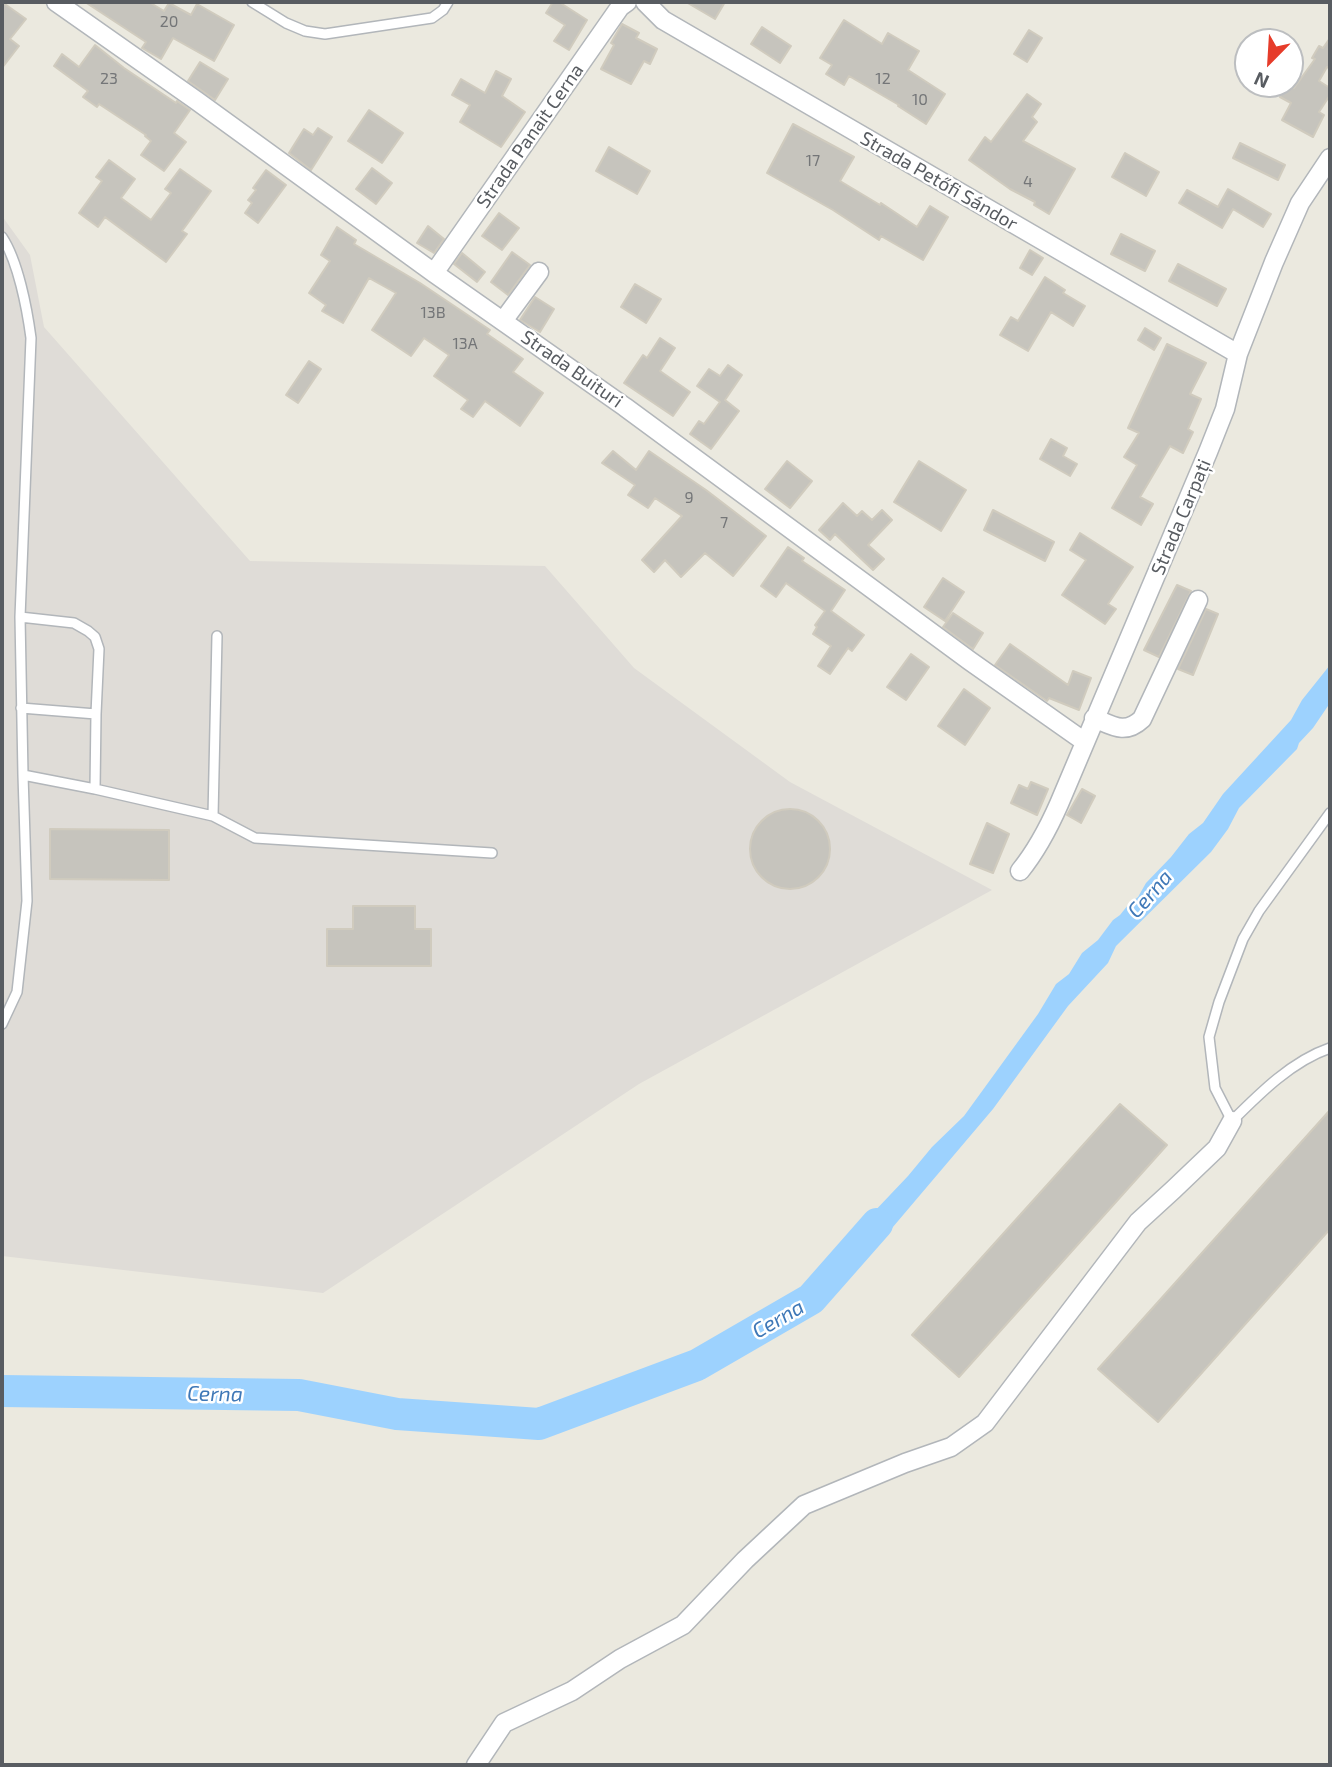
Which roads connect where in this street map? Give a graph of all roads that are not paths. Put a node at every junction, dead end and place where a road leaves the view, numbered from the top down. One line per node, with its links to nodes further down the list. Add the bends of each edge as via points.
1 (56, 2): 10 (street, Strada Buituri)
2 (253, 2): 3 (lane, via 286,23 326,34 432,19)
3 (448, 2)
4 (627, 2): 10 (street, Strada Panait Cerna)
5 (645, 2): 12 (street, Strada Petőfi Sándor, via 663,20)
6 (1330, 158): 12 (street, Strada Carpați, via 1300,203)
7 (2, 237): 8 (lane)
8 (6, 252): 14 (lane, via 31,338)
9 (539, 272): 11 (street)
10 (435, 273): 11 (street, Strada Buituri)
11 (503, 321): 19 (street, Strada Buituri)
12 (1238, 354): 18 (street, Strada Carpați, via 1213,441)
13 (1198, 600): 18 (street, via 1142,719 1127,728)
14 (20, 617): 16 (lane); 17 (lane, via 74,624 95,637 99,649)
15 (217, 636): 23 (lane)
16 (22, 708): 17 (lane); 20 (lane)
17 (96, 715): 21 (lane)
18 (1094, 719): 19 (street, Strada Carpați)
19 (1085, 742): 25 (street, Strada Carpați, via 1045,836)
20 (23, 775): 21 (lane); 26 (lane, via 27,901 17,992)
21 (95, 789): 23 (lane)
22 (1330, 813): 28 (lane, via 1259,911 1219,1002 1209,1037 1213,1076)
23 (213, 817): 24 (lane, via 255,838)
24 (492, 853)
25 (1020, 871)
26 (2, 1024)
27 (1330, 1048): 28 (lane, via 1290,1069)
28 (1232, 1121): 29 (street, via 1217,1148 1138,1222 985,1423 951,1447 804,1505 683,1625 572,1691 504,1723)
29 (476, 1765)

